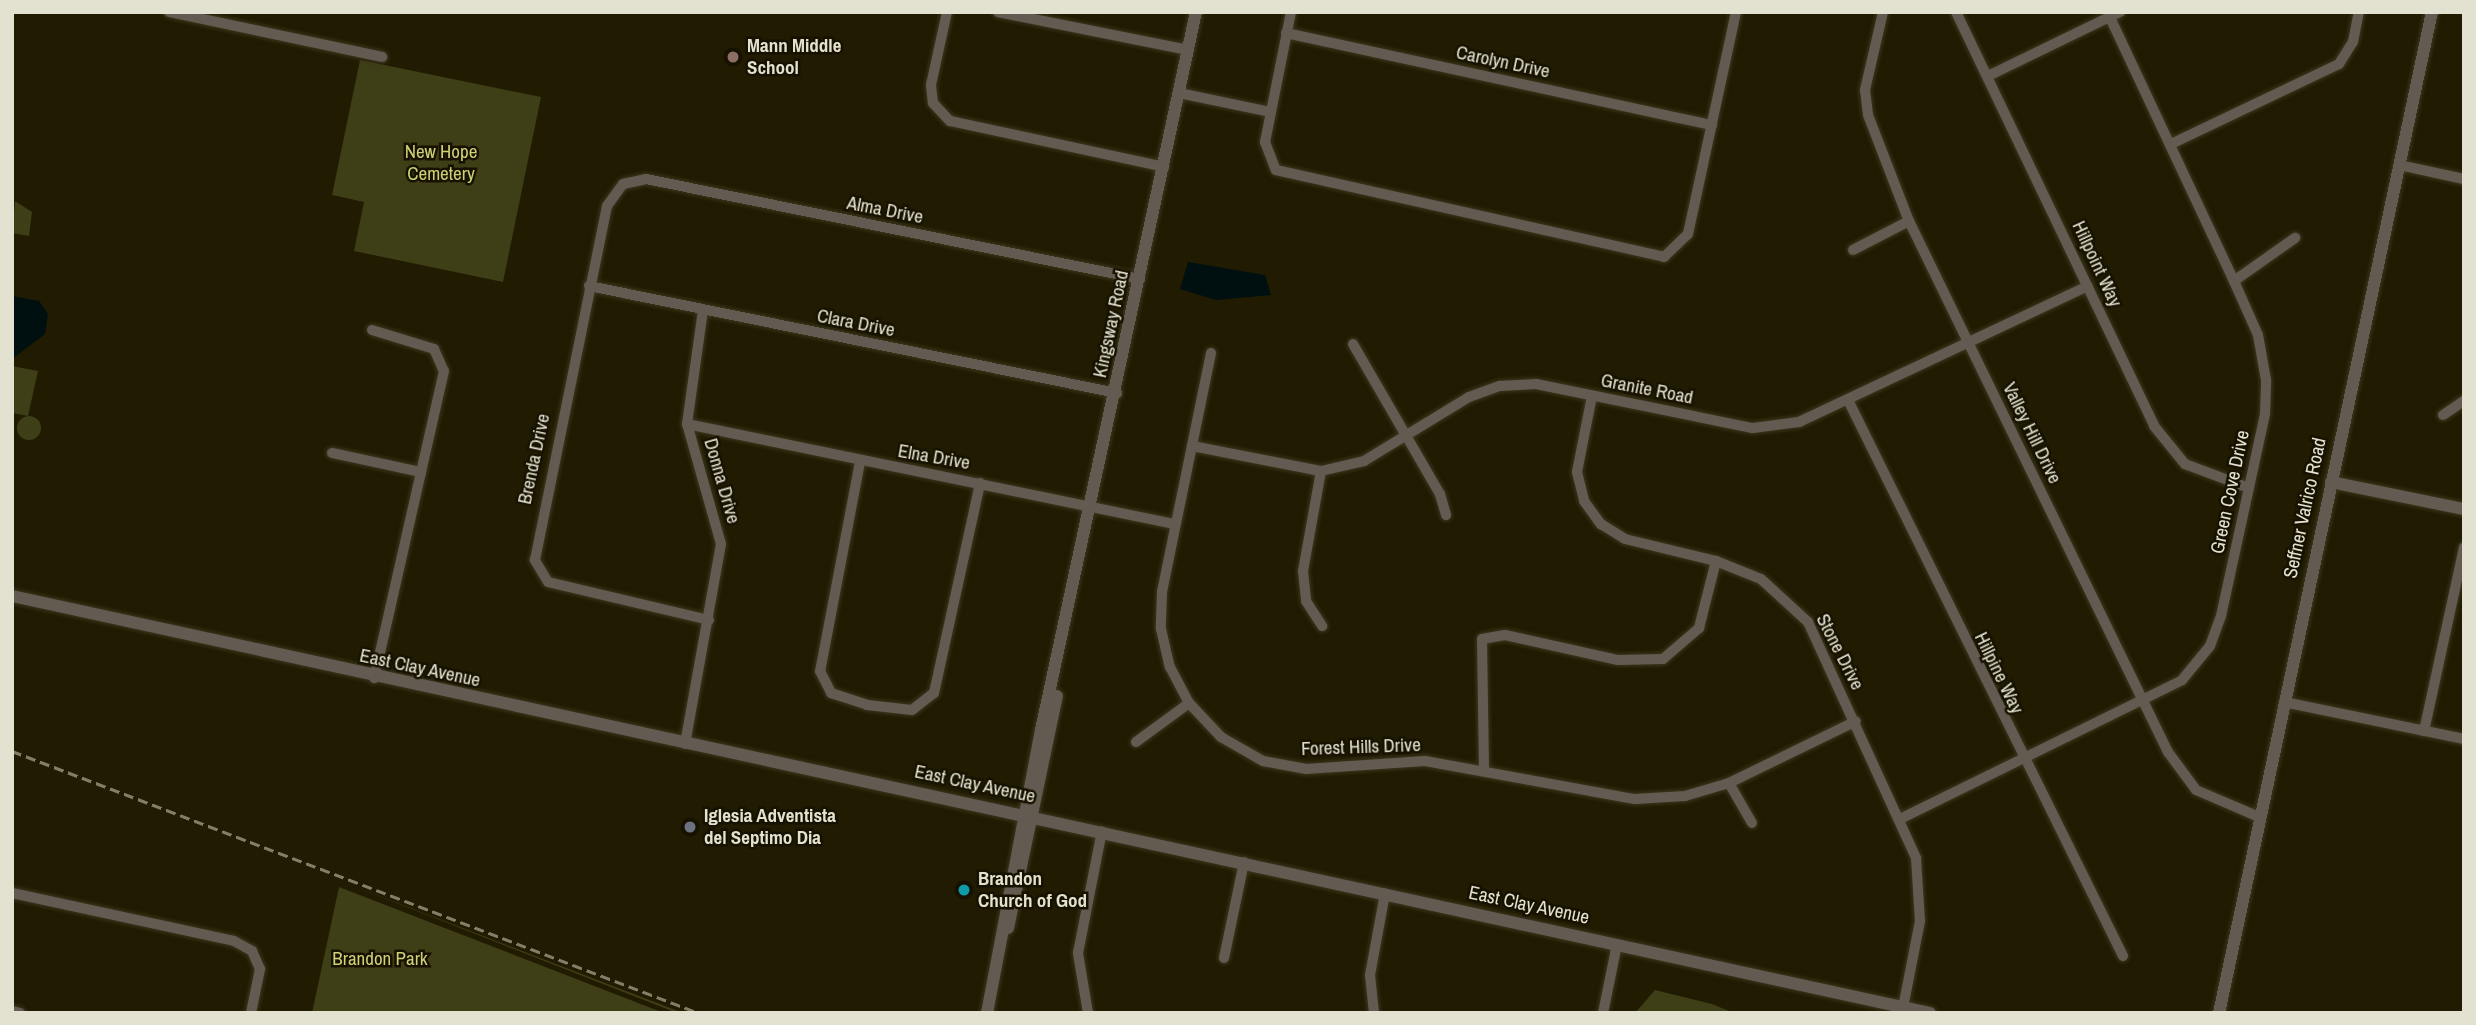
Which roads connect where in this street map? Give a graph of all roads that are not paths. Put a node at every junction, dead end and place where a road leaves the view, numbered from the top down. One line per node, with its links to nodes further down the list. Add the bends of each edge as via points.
1 (170, 12): 15 (street)
2 (947, 12): 22 (street, via 933,103 950,121)
3 (998, 12): 14 (street)
4 (1196, 12): 14 (street, Kingsway Road)
5 (1291, 12): 13 (street)
6 (1736, 12): 19 (street)
7 (1883, 12): 25 (street, Valley Hill Drive, via 1866,90 1868,115)
8 (1955, 12): 16 (street, Hillpoint Way)
9 (2120, 12): 12 (street)
10 (2359, 12): 20 (street, via 2353,42 2339,64)
11 (2432, 12): 21 (street, Seffner Valrico Road)
12 (2110, 18): 16 (street); 20 (street, Green Cove Drive)
13 (1286, 33): 18 (street); 19 (street, Carolyn Drive)
14 (1188, 50): 17 (street, Kingsway Road)
15 (382, 57)
16 (1988, 76): 31 (street, Hillpoint Way)
17 (1179, 93): 18 (street); 22 (street, Kingsway Road)
18 (1271, 112): 19 (street, via 1267,158 1291,178 1664,257 1680,247)
19 (1713, 125)
20 (2171, 144): 29 (street, Green Cove Drive)
21 (2399, 165): 23 (street); 49 (street, Seffner Valrico Road)
22 (1164, 166): 28 (street, Kingsway Road)
23 (2464, 179)
24 (623, 184): 28 (street, Alma Drive, via 646,179); 30 (street, Brenda Drive, via 607,206)
25 (1909, 221): 27 (street); 34 (street, Valley Hill Drive)
26 (2295, 238): 29 (street)
27 (1853, 250)
28 (1140, 279): 37 (street, Kingsway Road)
29 (2234, 281): 51 (street, Green Cove Drive, via 2258,335 2266,380)
30 (589, 286): 32 (street, Clara Drive); 59 (street, Brenda Drive, via 535,560 548,582)
31 (2088, 286): 34 (street, Granite Road); 51 (street, Hillpoint Way, via 2154,426 2185,464)
32 (702, 310): 37 (street, Clara Drive); 42 (street, Donna Drive)
33 (372, 330): 48 (street, via 434,349 444,371)
34 (1968, 343): 40 (street, Granite Road); 62 (street, Valley Hill Drive)
35 (1353, 344): 43 (street)
36 (1211, 353): 44 (street, Forest Hills Drive)
37 (1117, 393): 52 (street, Kingsway Road)
38 (1592, 396): 40 (street, Granite Road, via 1753,428 1798,422); 43 (street, Granite Road, via 1536,384 1500,386); 57 (street, Stone Drive, via 1577,472 1584,501 1601,524 1625,540)
39 (2464, 401): 41 (street)
40 (1849, 402): 70 (street, Hillpine Way)
41 (2443, 415)
42 (687, 424): 46 (street, Elna Drive); 59 (street, Donna Drive, via 721,544)
43 (1407, 437): 47 (street, Granite Road, via 1364,461); 54 (street)
44 (1192, 446): 47 (street, Granite Road); 55 (street, Forest Hills Drive)
45 (332, 453): 48 (street)
46 (860, 462): 50 (street, Elna Drive); 50 (street, via 820,671 831,693 867,705 912,710 934,693)
47 (1321, 471): 60 (street, via 1303,571 1306,601)
48 (421, 472): 61 (street)
49 (2331, 482): 53 (street); 63 (street, Seffner Valrico Road)
50 (980, 483): 52 (street, Elna Drive)
51 (2249, 488): 62 (street, Green Cove Drive, via 2210,646 2182,680)
52 (1093, 507): 55 (street, Elna Drive); 73 (street, Kingsway Road)
53 (2464, 509)
54 (1446, 515)
55 (1175, 524): 64 (street, Forest Hills Drive, via 1161,629 1170,667)
56 (2464, 547): 66 (street)
57 (1716, 561): 65 (street, Stone Drive, via 1761,579 1798,610); 71 (street, via 1699,628 1663,659 1618,660 1505,635 1482,639)
58 (12, 596): 61 (street, East Clay Avenue)
59 (709, 620): 69 (street, Donna Drive)
60 (1322, 626)
61 (374, 678): 69 (street, East Clay Avenue)
62 (2144, 699): 70 (street, Green Cove Drive); 74 (street, Valley Hill Drive, via 2168,752 2196,790)
63 (2284, 702): 66 (street); 74 (street, Seffner Valrico Road)
64 (1189, 704): 68 (street); 71 (street, Forest Hills Drive, via 1221,737 1263,761 1306,769 1425,761)
65 (1856, 721): 72 (street, Forest Hills Drive); 75 (street, Stone Drive)
66 (2424, 731): 67 (street)
67 (2464, 739)
68 (1136, 742)
69 (684, 744): 73 (street, East Clay Avenue)
70 (2021, 760): 75 (street, Green Cove Drive); 82 (street, Hillpine Way)
71 (1484, 768): 72 (street, Forest Hills Drive, via 1635,799 1685,796)
72 (1729, 783): 76 (street)
73 (1029, 814): 77 (street, East Clay Avenue); 88 (street, Kingsway Road)
74 (2259, 817): 93 (street, Seffner Valrico Road)
75 (1900, 819): 84 (street, Stone Drive, via 1922,895)
76 (1752, 823)
77 (1102, 831): 78 (street, East Clay Avenue); 89 (street, via 1078,953)
78 (1244, 862): 80 (street, East Clay Avenue); 83 (street)
79 (12, 892): 87 (street, via 234,941 252,951 260,969)
80 (1385, 893): 81 (street, East Clay Avenue); 90 (street, via 1370,975)
81 (1617, 944): 84 (street, East Clay Avenue); 91 (street)
82 (2123, 957)
83 (1224, 958)
84 (1902, 1010): 92 (street, East Clay Avenue)
85 (12, 1011): 86 (street)
86 (20, 1013)
87 (251, 1013)
88 (987, 1013)
89 (1088, 1013)
90 (1374, 1013)
91 (1603, 1013)
92 (1930, 1013)
93 (2219, 1013)

